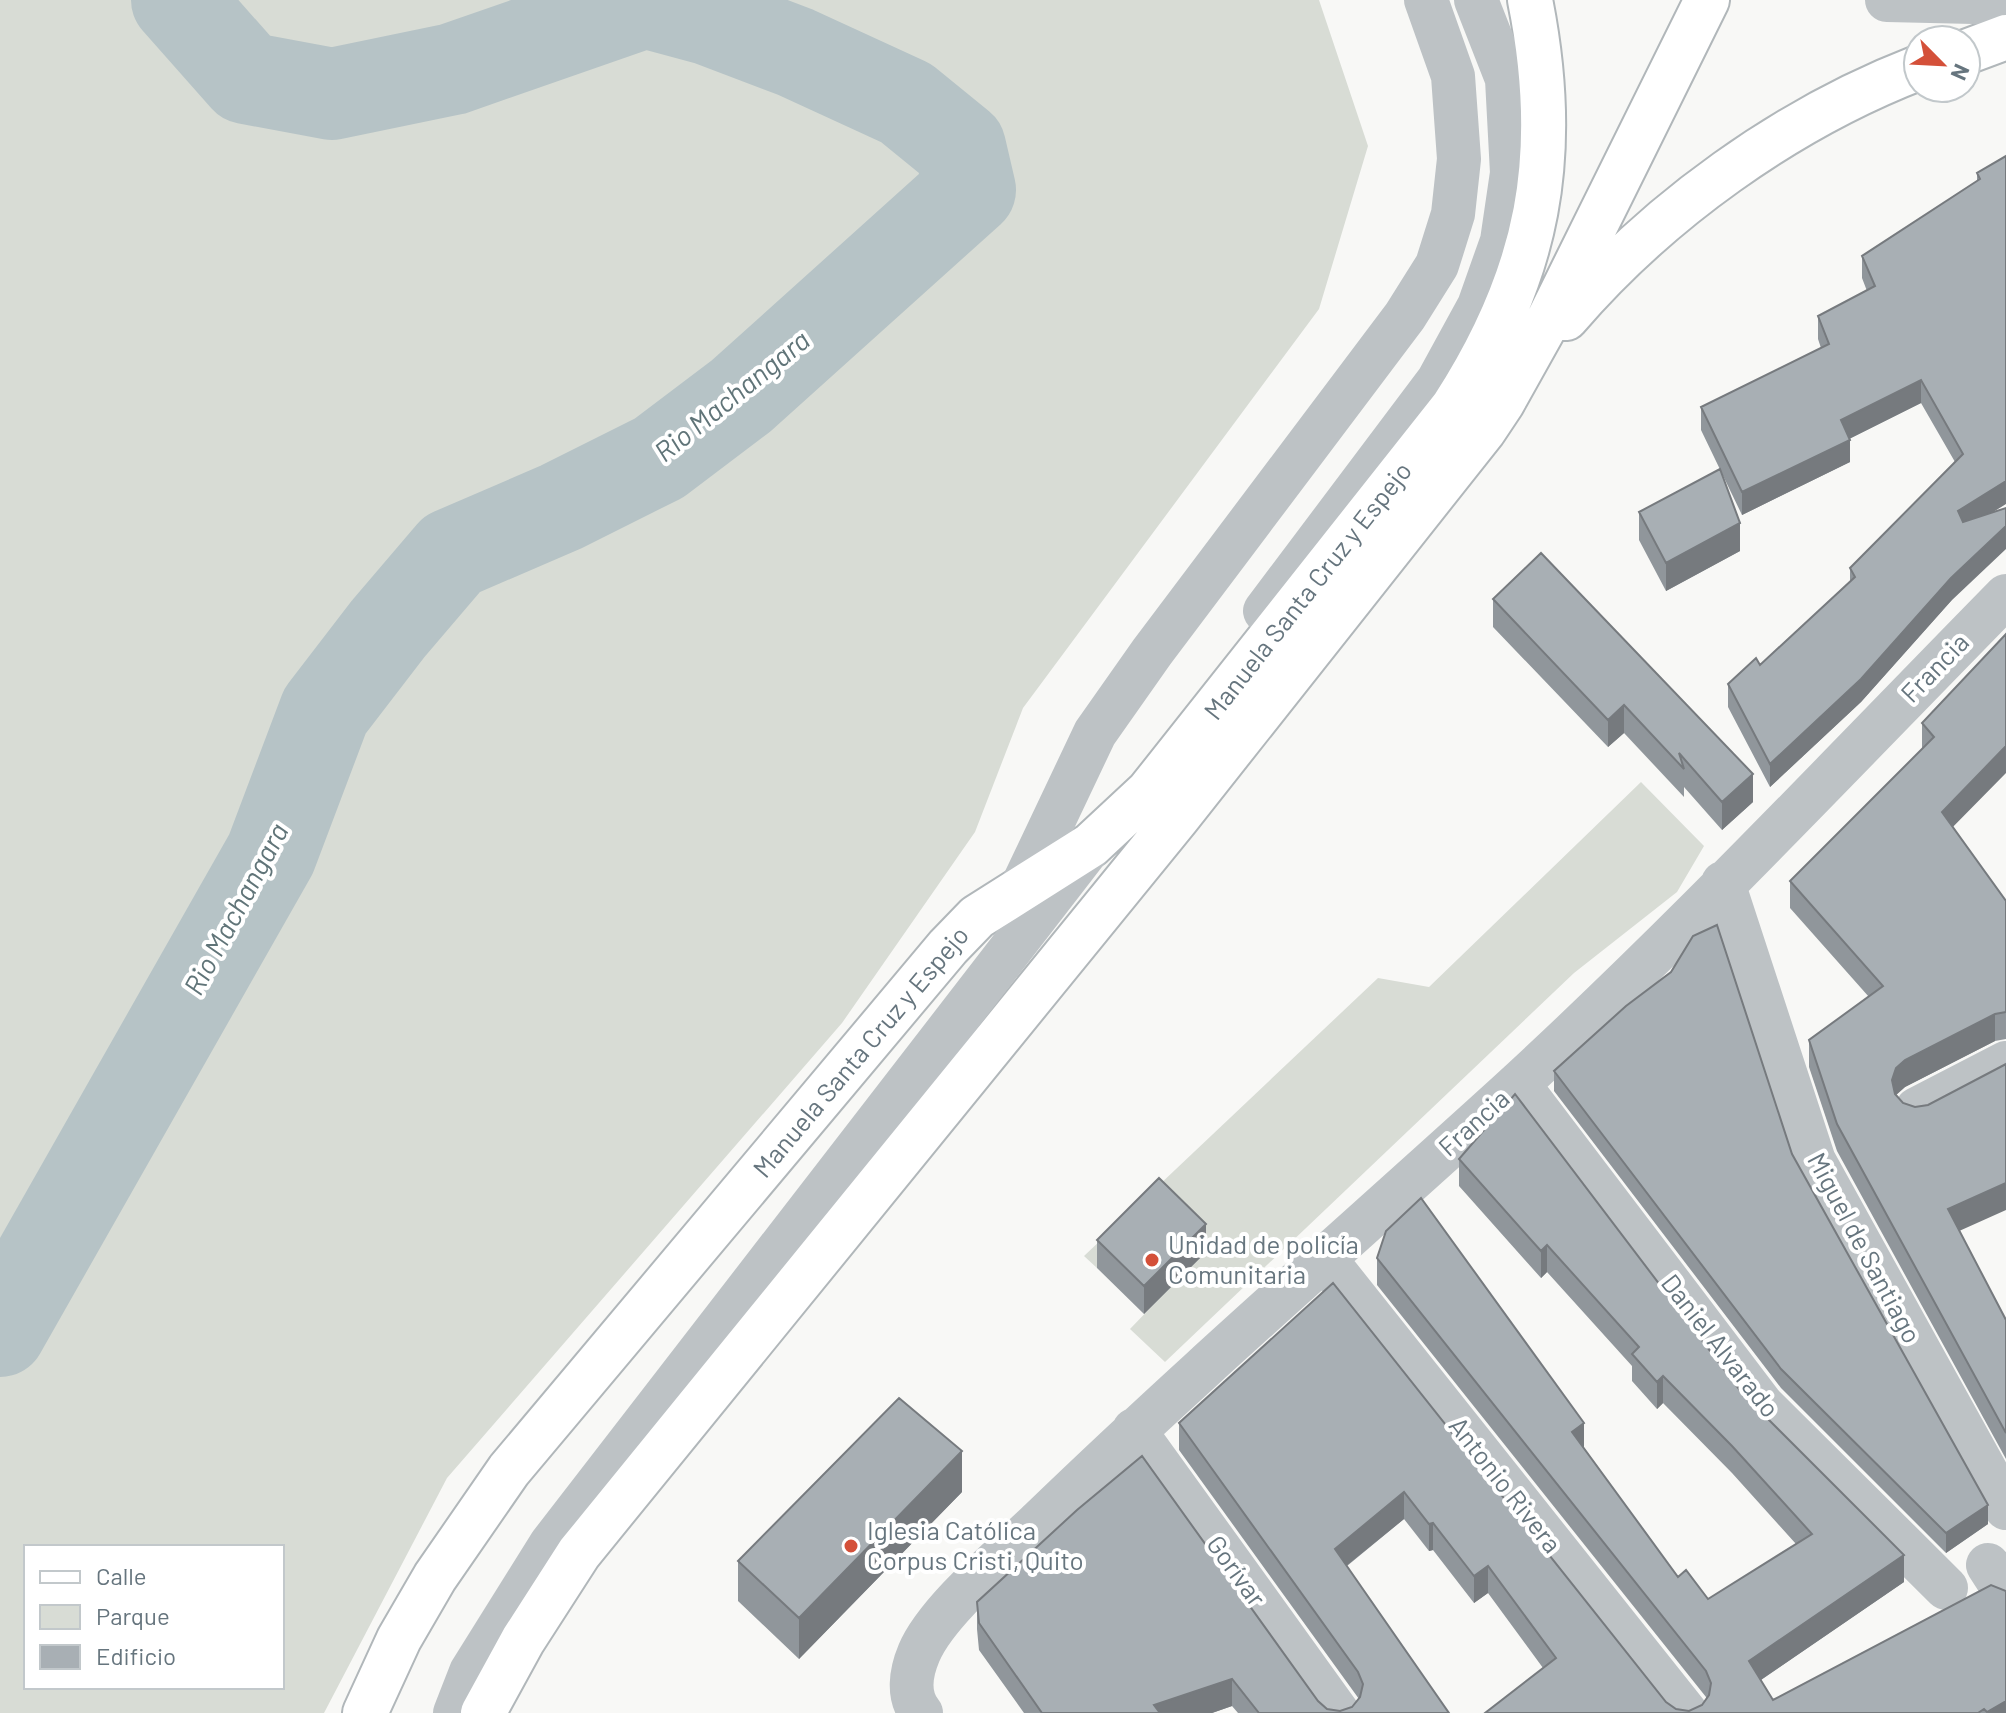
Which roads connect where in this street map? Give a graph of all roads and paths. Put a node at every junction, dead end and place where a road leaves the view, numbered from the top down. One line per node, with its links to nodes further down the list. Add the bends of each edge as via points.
1 (1426, 0): 14 (street, via 1453,76 1459,159 1453,214 1437,265 1405,316 1095,733)
2 (1476, 0): 12 (street, via 1507,79 1512,173 1502,241 1479,306 1438,381)
3 (1530, 0): 12 (main road, Manuela Santa Cruz y Espejo, via 1544,97 1539,200 1516,289 1486,354 1453,407 1159,779)
4 (1707, 0): 10 (main road, Manuela Santa Cruz y Espejo)
5 (1887, 0): 6 (street)
6 (1984, 2)
7 (2006, 37): 8 (main road)
8 (1982, 46)
9 (1902, 75): 10 (main road, via 1816,115 1677,212 1598,281)
10 (1502, 403): 25 (main road, Manuela Santa Cruz y Espejo, via 1177,818 579,1553)
11 (2006, 596): 13 (street, Francia)
12 (1091, 845): 14 (main road, Manuela Santa Cruz y Espejo); 24 (street, via 551,1544 471,1672)
13 (1723, 883): 16 (street, Francia); 20 (street, Miguel de Santiago, via 1814,1161)
14 (1021, 889): 22 (main road, Manuela Santa Cruz y Espejo, via 977,917 948,947 509,1470 435,1577); 23 (street, via 537,1521 459,1635)
15 (2006, 1063): 17 (street)
16 (1518, 1084): 18 (street, Francia); 21 (street, Daniel Alvarado, via 1762,1405)
17 (1917, 1109)
18 (1324, 1258): 19 (street, Francia); 28 (street, Antonio Rivera)
19 (1134, 1430): 26 (street, Francia, via 927,1634 911,1672 915,1706); 27 (street, Gorívar)
20 (2006, 1508)
21 (1946, 1588)
22 (365, 1713)
23 (424, 1713)
24 (455, 1713)
25 (483, 1713)
26 (921, 1713)
27 (1338, 1713)
28 (1686, 1713)

